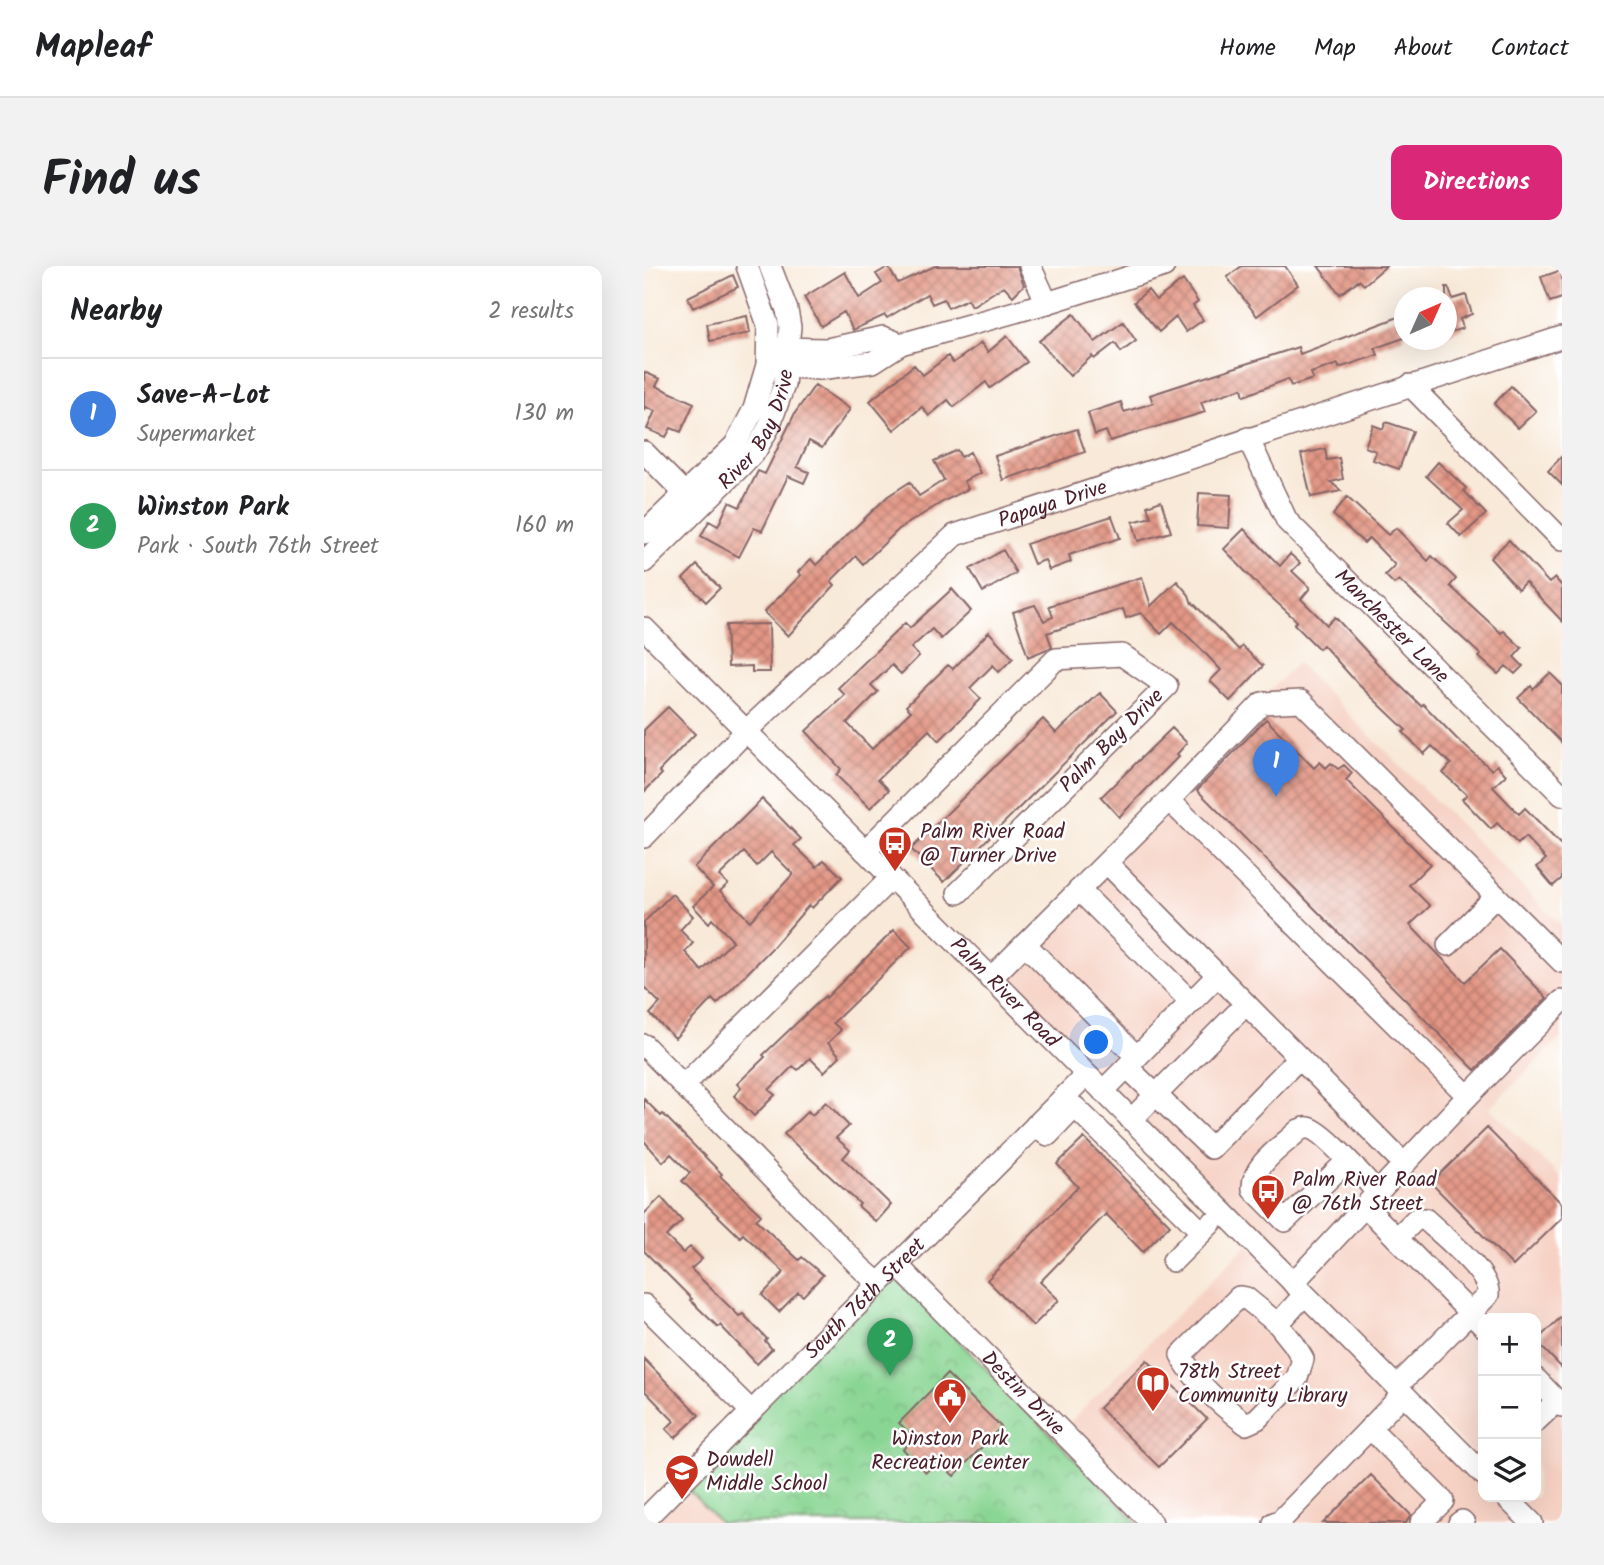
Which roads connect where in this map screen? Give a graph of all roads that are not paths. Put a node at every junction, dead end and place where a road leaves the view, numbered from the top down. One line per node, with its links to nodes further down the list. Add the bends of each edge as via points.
1 (747, 266): 7 (street, River Bay Drive)
2 (770, 266): 7 (street, River Bay Drive, via 790,327)
3 (1030, 266): 5 (street)
4 (1164, 266): 5 (street)
5 (1047, 303): 7 (street, via 901,344 873,362 819,369)
6 (1562, 337): 8 (street, Papaya Drive)
7 (777, 357): 11 (street, River Bay Drive, via 735,445)
8 (1410, 385): 9 (street, Papaya Drive); 13 (street)
9 (1248, 439): 16 (street, Papaya Drive, via 955,535); 17 (street, Manchester Lane, via 1287,521)
10 (644, 452): 11 (street)
11 (692, 501): 12 (street, River Bay Drive); 14 (street, River Bay Drive)
12 (644, 533)
13 (1562, 540)
14 (644, 562)
15 (644, 628): 16 (street, Palm River Road)
16 (745, 732): 19 (street, Papaya Drive); 20 (street, Palm River Road)
17 (1562, 795)
18 (1169, 800): 21 (street); 25 (street, via 1262,703 1301,701); 40 (street)
19 (644, 837)
20 (865, 851): 22 (street, Palm River Road); 24 (street, Palm Bay Drive, via 1056,659 1122,655 1167,686)
21 (1107, 863): 23 (street); 29 (street)
22 (891, 878): 30 (street, Palm River Road); 38 (street)
23 (1079, 890): 26 (street); 31 (street)
24 (958, 893)
25 (1496, 896): 27 (street); 28 (street)
26 (1025, 944): 30 (street); 36 (street)
27 (1448, 945)
28 (1562, 962)
29 (1218, 975): 31 (street); 33 (street)
30 (990, 979): 37 (street, Palm River Road)
31 (1191, 1002): 36 (street)
32 (1562, 1002): 40 (street)
33 (1246, 1004): 35 (street); 39 (street)
34 (644, 1045): 38 (street)
35 (1300, 1058): 39 (street, via 1211,1148); 45 (street)
36 (1132, 1062): 39 (street); 42 (street)
37 (1086, 1075): 41 (street, South 76th Street); 42 (street, Palm River Road)
38 (683, 1086): 52 (street)
39 (1155, 1096): 42 (street)
40 (1468, 1096): 45 (street)
41 (1070, 1102): 43 (street); 51 (street, South 76th Street, via 1036,1125)
42 (1117, 1105): 43 (street); 47 (street, Palm River Road)
43 (1096, 1127): 48 (street)
44 (1347, 1160): 44 (street, via 1312,1128 1298,1130 1259,1168 1253,1189 1284,1221); 46 (street)
45 (1404, 1163): 46 (street)
46 (1372, 1200): 49 (street); 53 (street)
47 (1222, 1212): 48 (street); 53 (street, Palm River Road)
48 (1202, 1232): 50 (street)
49 (1397, 1238): 55 (street); 55 (street, via 1416,1219 1426,1219 1481,1273 1489,1288)
50 (1172, 1261)
51 (897, 1265): 52 (street, South 76th Street); 66 (street, Destin Drive)
52 (878, 1283): 60 (street, South 76th Street)
53 (1299, 1289): 56 (street); 58 (street, Palm River Road)
54 (644, 1306): 60 (street)
55 (1477, 1319): 58 (street)
56 (1278, 1324): 56 (street, via 1239,1297 1181,1355 1193,1376 1246,1424 1297,1378 1303,1359)
57 (1541, 1384): 59 (street)
58 (1400, 1390): 62 (street); 63 (street, Palm River Road)
59 (1559, 1404): 61 (street)
60 (751, 1411): 65 (street, South 76th Street)
61 (1541, 1417)
62 (1370, 1428): 67 (street); 68 (street, via 1443,1501)
63 (1478, 1469)
64 (1511, 1502): 69 (street)
65 (644, 1520)
66 (1152, 1523)
67 (1274, 1523)
68 (1421, 1523)
69 (1532, 1523)

